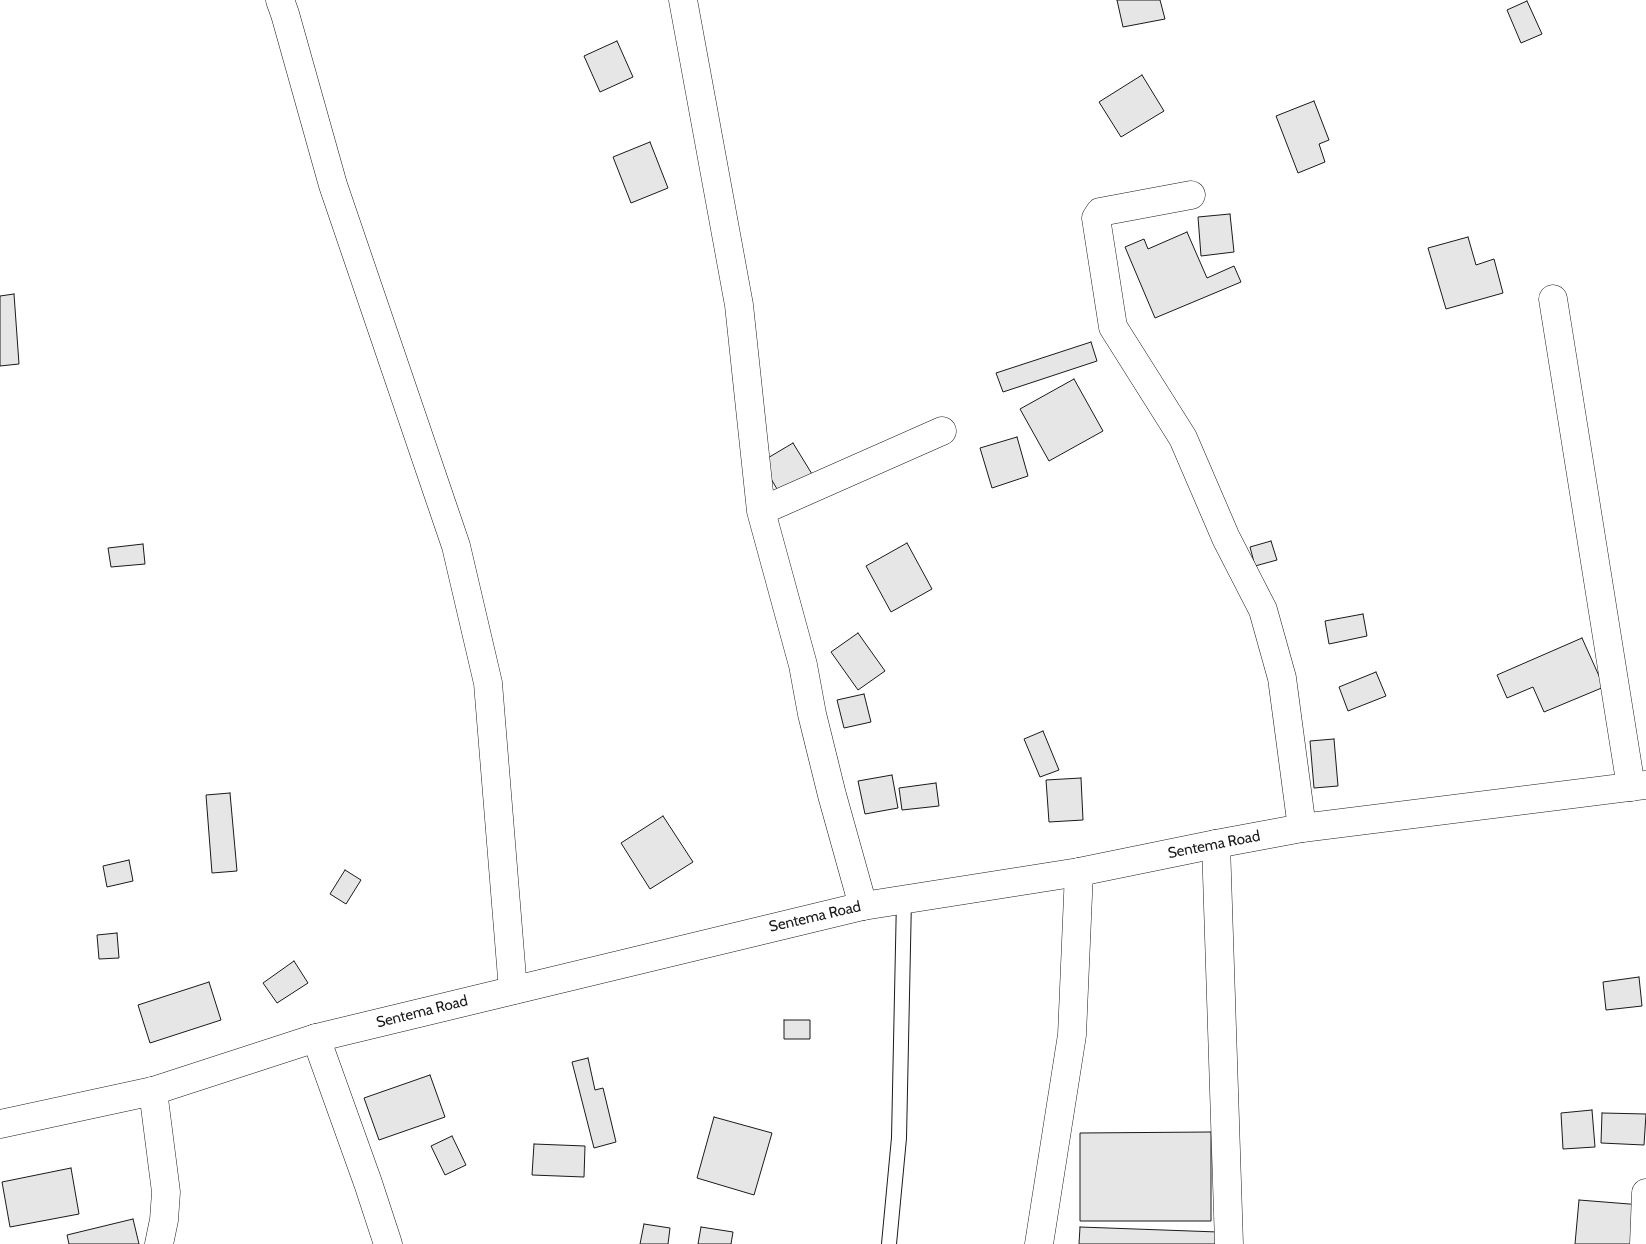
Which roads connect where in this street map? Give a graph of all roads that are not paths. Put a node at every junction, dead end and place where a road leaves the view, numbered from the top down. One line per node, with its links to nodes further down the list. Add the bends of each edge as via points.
1 (280, 0): 13 (street, via 333,184 456,546 488,683)
2 (683, 0): 6 (street, via 739,305)
3 (1191, 195): 8 (street, via 1100,212 1096,218 1113,327 1183,438 1226,538 1263,610 1282,678)
4 (1553, 299): 7 (street)
5 (942, 431): 6 (street)
6 (761, 511): 12 (street)
7 (1639, 786): 8 (street, Sentema Road)
8 (1302, 828): 9 (street, Sentema Road)
9 (1216, 844): 10 (street, Sentema Road); 22 (street)
10 (1079, 872): 11 (street, Sentema Road); 21 (street, via 1072,1035)
11 (904, 899): 12 (street, Sentema Road); 20 (lane, via 899,1138)
12 (863, 906): 13 (street, Sentema Road)
13 (513, 990): 14 (street, Sentema Road)
14 (316, 1038): 15 (street, Sentema Road); 19 (street)
15 (153, 1091): 16 (street, Sentema Road); 18 (street, via 166,1192)
16 (0, 1124)
17 (1646, 1193): 23 (street)
18 (159, 1244)
19 (388, 1244)
20 (889, 1244)
21 (1040, 1244)
22 (1229, 1244)
23 (1644, 1244)

